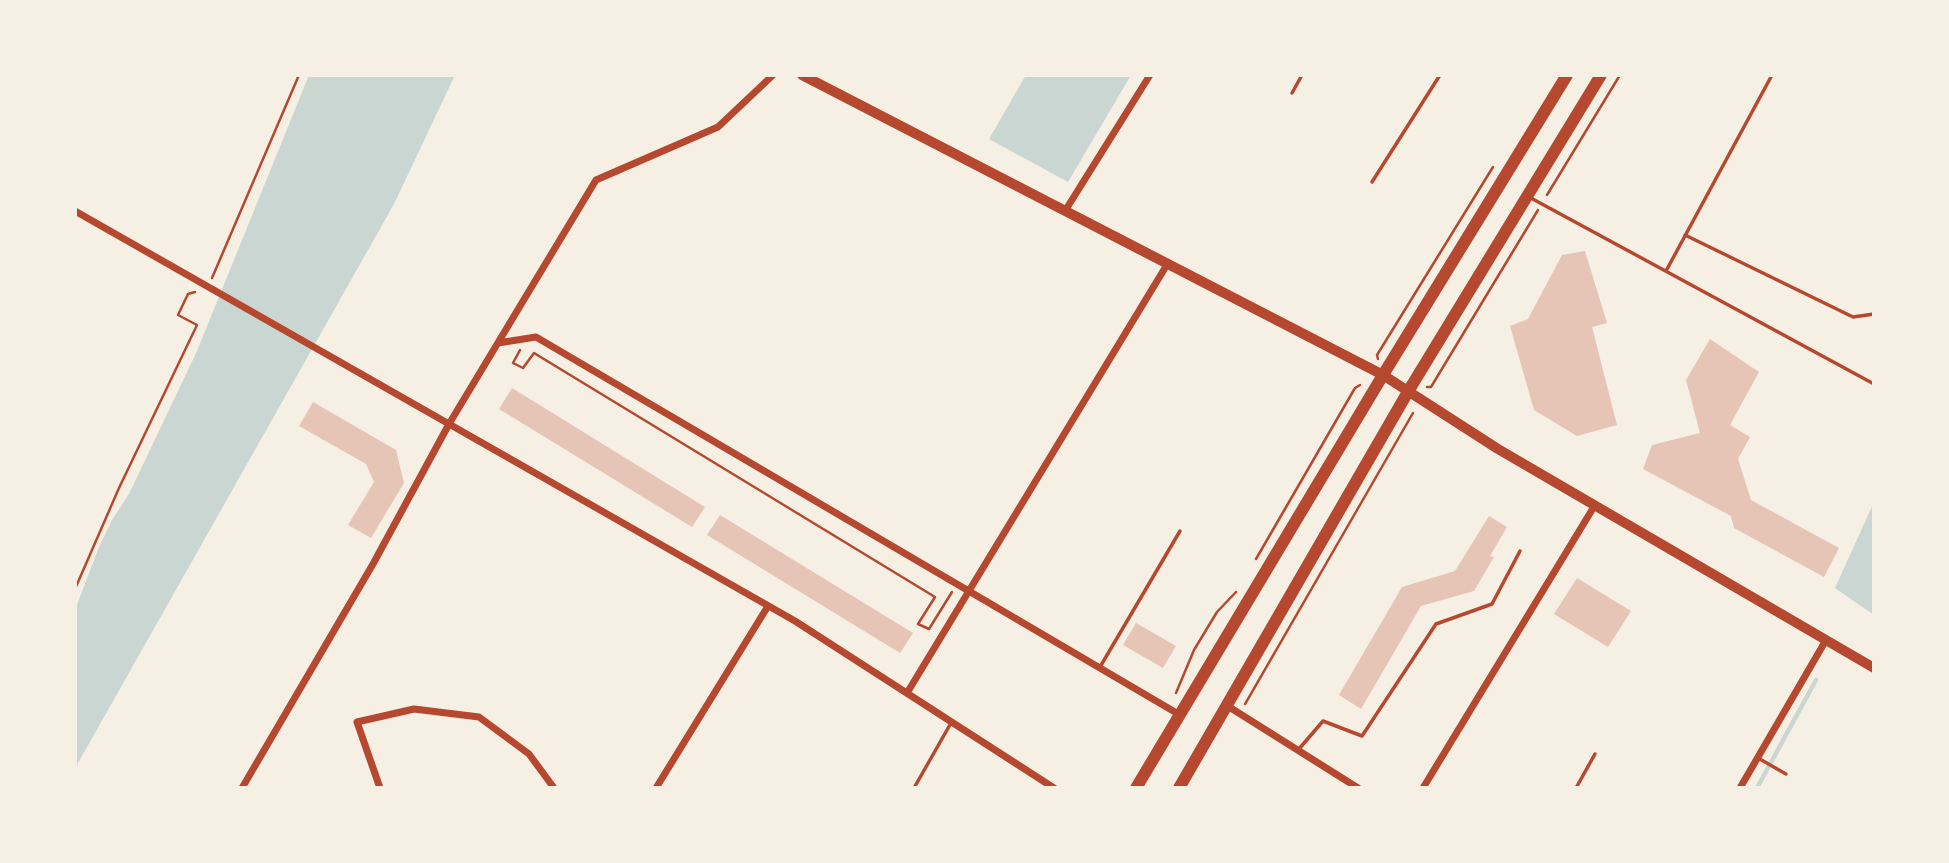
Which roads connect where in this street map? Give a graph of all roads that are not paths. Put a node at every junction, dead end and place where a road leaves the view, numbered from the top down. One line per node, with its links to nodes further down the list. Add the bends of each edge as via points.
1 (773, 75): 18 (street, via 718,127 596,180)
2 (802, 75): 13 (street)
3 (1150, 75): 13 (street)
4 (1302, 75): 9 (lane)
5 (1440, 75): 10 (lane)
6 (1567, 75): 19 (main road)
7 (1601, 75): 11 (main road)
8 (1772, 75): 14 (lane)
9 (1292, 93)
10 (1372, 182)
11 (1527, 196): 16 (lane); 21 (main road)
12 (75, 211): 22 (street)
13 (1065, 211): 15 (street)
14 (1685, 235): 16 (lane); 17 (lane, via 1853,317)
15 (1168, 264): 19 (street); 26 (street)
16 (1666, 271): 20 (lane)
17 (1874, 314)
18 (498, 343): 22 (street); 26 (street, via 536,337)
19 (1383, 375): 21 (street); 33 (main road)
20 (1874, 384)
21 (1409, 390): 23 (street); 32 (main road)
22 (449, 424): 27 (street); 39 (street)
23 (1595, 505): 28 (street); 48 (street)
24 (1180, 531): 29 (lane)
25 (1520, 551): 35 (lane, via 1492,604 1436,624 1362,736 1322,721)
26 (969, 591): 29 (street); 31 (street)
27 (768, 606): 31 (street); 42 (street)
28 (1826, 640): 30 (street); 37 (street)
29 (1100, 667): 33 (street)
30 (1874, 668)
31 (907, 693): 34 (street)
32 (1226, 705): 35 (street); 46 (main road)
33 (1174, 711): 45 (main road)
34 (952, 722): 43 (lane); 44 (street)
35 (1298, 750): 47 (street)
36 (1595, 754): 49 (lane)
37 (1759, 759): 38 (lane); 50 (street)
38 (1786, 774)
39 (242, 788)
40 (380, 788): 41 (street, via 357,722 414,709 479,717 529,754)
41 (554, 788)
42 (656, 788)
43 (914, 788)
44 (1054, 788)
45 (1136, 788)
46 (1179, 788)
47 (1358, 788)
48 (1423, 788)
49 (1576, 788)
50 (1740, 788)

